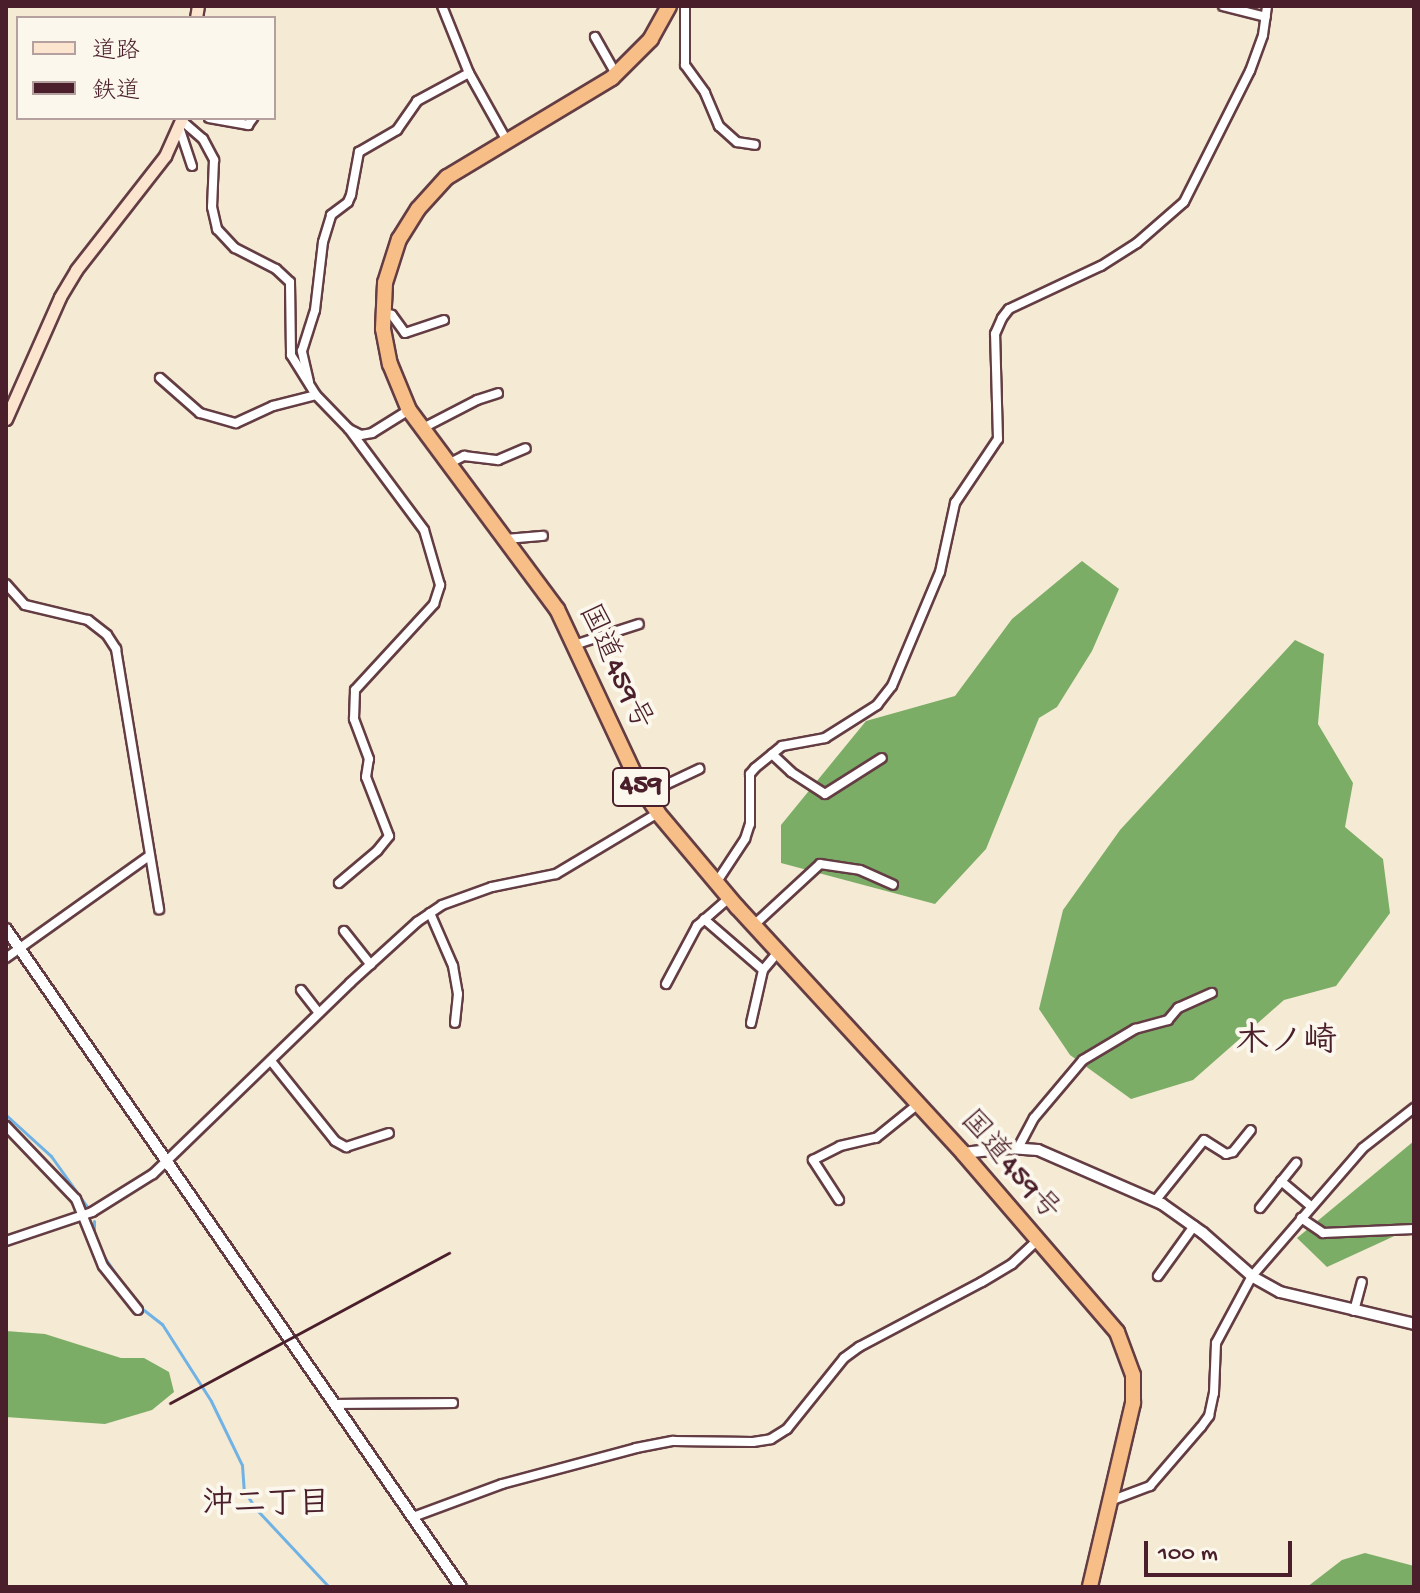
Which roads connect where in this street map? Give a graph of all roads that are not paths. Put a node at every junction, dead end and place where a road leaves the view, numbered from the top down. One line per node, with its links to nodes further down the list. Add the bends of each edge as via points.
1 (442, 6): 8 (street)
2 (669, 6): 9 (highway, 国道459号 / 459, via 651,39)
3 (685, 6): 14 (street, via 685,65 719,126 737,142)
4 (1223, 6): 6 (street)
5 (1267, 6): 6 (street)
6 (1266, 17): 32 (street, via 1250,71 1184,202 1124,251 1009,309 1002,318 995,334 998,439 955,503 940,572 886,696 825,738 782,746)
7 (595, 37): 9 (street)
8 (469, 73): 13 (street); 19 (street, via 417,101 397,130 359,152 348,202 331,215 323,242 315,310 302,351)
9 (616, 74): 13 (highway, 国道459号 / 459)
10 (220, 120): 11 (street, via 248,125)
11 (252, 120)
12 (181, 122): 15 (street); 19 (street, via 203,139 214,160 212,207 217,229 235,248 290,282 291,355); 22 (main road, via 156,168 60,297)
13 (507, 141): 16 (highway, 国道459号 / 459, via 447,177 418,209 394,250)
14 (755, 145)
15 (192, 166)
16 (383, 312): 17 (street, via 392,315 405,333); 21 (highway, 国道459号 / 459, via 390,364)
17 (444, 320)
18 (160, 378): 19 (street, via 200,413 236,423)
19 (313, 391): 24 (street)
20 (498, 393): 23 (street)
21 (409, 410): 23 (highway, 国道459号 / 459); 24 (street, via 372,433)
22 (6, 419)
23 (423, 428): 26 (highway, 国道459号 / 459)
24 (349, 429): 38 (street, via 424,530 440,585 434,604 355,690 354,719 369,759 366,777 389,836)
25 (526, 448): 26 (street, via 498,460 464,456)
26 (450, 463): 28 (highway, 国道459号 / 459)
27 (543, 536): 28 (street)
28 (507, 539): 31 (highway, 国道459号 / 459, via 557,609)
29 (6, 584): 37 (street, via 25,605 88,620 112,642 119,658)
30 (639, 624): 31 (street)
31 (574, 645): 35 (highway, 国道459号 / 459)
32 (772, 754): 33 (street, via 825,794); 39 (street, via 750,774 750,824)
33 (882, 758)
34 (699, 769): 35 (street)
35 (646, 794): 36 (highway, 国道459号 / 459)
36 (658, 813): 39 (highway, 国道459号 / 459); 43 (street, via 556,874 492,887)
37 (149, 856): 42 (street); 48 (street)
38 (339, 883)
39 (716, 883): 41 (highway, 国道459号 / 459)
40 (893, 885): 45 (street, via 870,873 820,864)
41 (729, 898): 44 (street); 45 (highway, 国道459号 / 459)
42 (159, 909)
43 (430, 913): 51 (street); 57 (street, via 453,966 458,994)
44 (704, 919): 52 (street); 53 (street)
45 (754, 925): 49 (highway, 国道459号 / 459)
46 (6, 929): 48 (street)
47 (344, 931): 51 (street)
48 (20, 949): 50 (street); 67 (street)
49 (778, 952): 52 (street); 60 (highway, 国道459号 / 459)
50 (6, 958)
51 (371, 965): 56 (street)
52 (763, 970): 58 (street)
53 (666, 984)
54 (301, 990): 56 (street)
55 (1212, 993): 65 (street, via 1083,1060 1034,1118)
56 (319, 1013): 59 (street)
57 (455, 1023)
58 (751, 1023)
59 (271, 1061): 64 (street, via 335,1141 346,1147); 67 (street)
60 (918, 1104): 66 (highway, 国道459号 / 459); 70 (street, via 876,1138 840,1146 813,1160)
61 (1414, 1108): 72 (street, via 1363,1148)
62 (6, 1126): 74 (street, via 60,1179)
63 (1251, 1130): 71 (street, via 1226,1154 1204,1140)
64 (389, 1133)
65 (1018, 1148): 66 (street); 71 (street, via 1038,1150)
66 (963, 1153): 78 (highway, 国道459号 / 459)
67 (167, 1163): 74 (street); 87 (street)
68 (1296, 1163): 69 (street)
69 (1281, 1181): 72 (street); 73 (street)
70 (839, 1200)
71 (1155, 1201): 76 (street)
72 (1311, 1206): 75 (street)
73 (1260, 1208)
74 (82, 1216): 79 (street); 83 (street, via 103,1266)
75 (1301, 1218): 77 (street, via 1323,1233); 81 (street)
76 (1194, 1226): 80 (street); 81 (street)
77 (1414, 1229)
78 (1038, 1240): 88 (highway, 国道459号 / 459, via 1117,1332 1133,1375 1130,1421); 89 (street, via 1012,1264 852,1352 795,1420 771,1439 673,1441 636,1448 502,1484)
79 (6, 1241)
80 (1158, 1276)
81 (1252, 1276): 84 (street, via 1280,1292); 88 (street, via 1216,1343 1209,1416 1150,1486)
82 (1362, 1282): 84 (street)
83 (138, 1310)
84 (1354, 1311): 85 (street)
85 (1414, 1324)
86 (453, 1403): 87 (street)
87 (335, 1404): 89 (street)
88 (1110, 1501): 91 (highway, 国道459号 / 459)
89 (413, 1517): 90 (street)
90 (461, 1587)
91 (1090, 1587)

